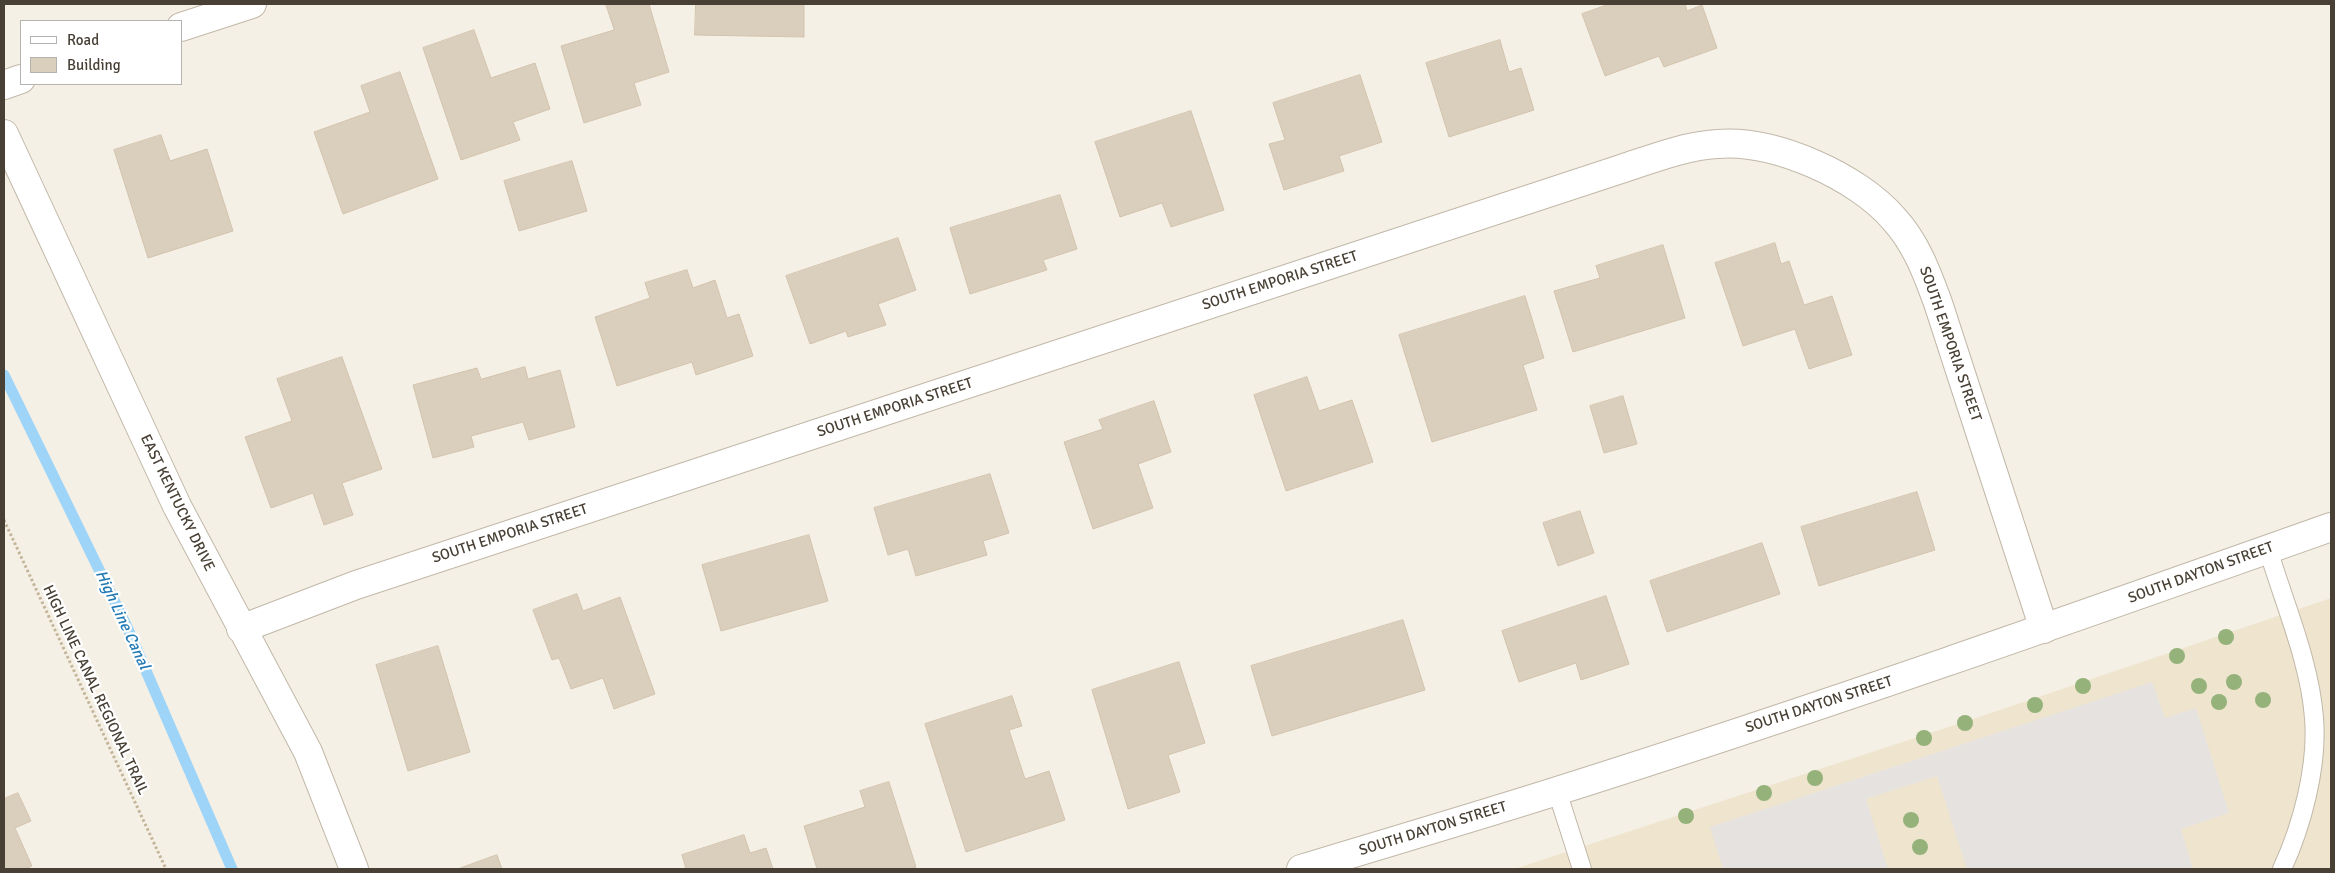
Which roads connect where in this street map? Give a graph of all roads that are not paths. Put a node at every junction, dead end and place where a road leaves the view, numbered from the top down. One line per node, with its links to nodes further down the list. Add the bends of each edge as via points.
1 (252, 4): 2 (street)
2 (182, 27)
3 (20, 79): 4 (street)
4 (4, 85)
5 (4, 134): 8 (street, EAST KENTUCKY DRIVE, via 170,492)
6 (2331, 527): 7 (street, SOUTH DAYTON STREET)
7 (2268, 549): 9 (street, SOUTH DAYTON STREET); 14 (lane, via 2308,680 2314,720 2305,802)
8 (241, 629): 9 (street, SOUTH EMPORIA STREET, via 356,585 1636,164 1691,148 1726,144 1776,150 1828,171 1887,211 1910,239 1938,303); 11 (street, EAST KENTUCKY DRIVE, via 308,752)
9 (2044, 629): 10 (street, SOUTH DAYTON STREET)
10 (1557, 791): 12 (street, SOUTH DAYTON STREET); 13 (lane)
11 (354, 869)
12 (1301, 869)
13 (1582, 869)
14 (2282, 869)

